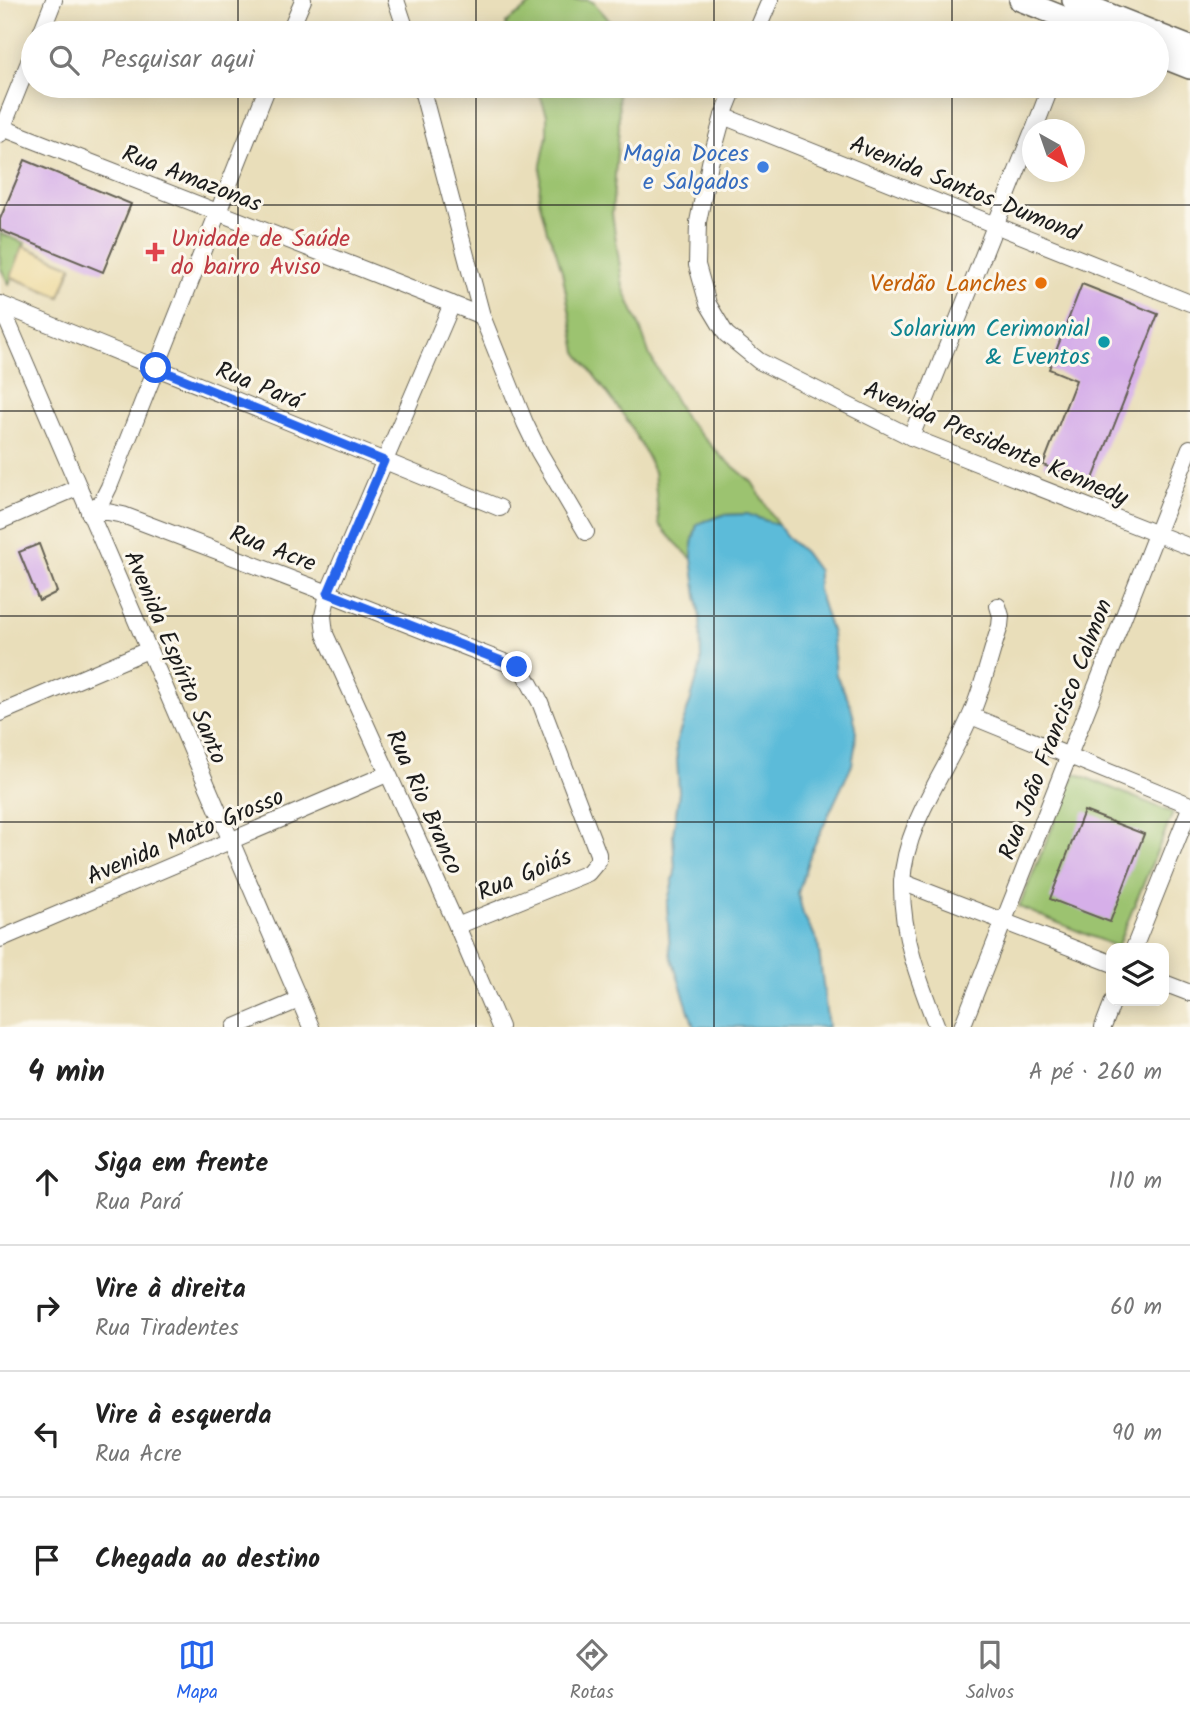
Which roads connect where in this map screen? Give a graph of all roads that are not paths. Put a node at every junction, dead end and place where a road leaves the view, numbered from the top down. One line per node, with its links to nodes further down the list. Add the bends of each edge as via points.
1 (54, 0): 6 (street)
2 (303, 0): 7 (street)
3 (770, 0): 8 (street)
4 (1020, 0): 5 (street)
5 (1078, 12): 9 (street)
6 (46, 21)
7 (294, 21)
8 (762, 21)
9 (1111, 21)
10 (1169, 38): 11 (street)
11 (1190, 47)
12 (1169, 60): 13 (street)
13 (1190, 68)
14 (21, 82): 21 (street)
15 (263, 98): 23 (street)
16 (424, 98): 28 (street)
17 (730, 98): 19 (street, Avenida Presidente Kennedy)
18 (1046, 98): 20 (street)
19 (723, 116): 24 (street, Avenida Santos Dumond); 30 (street, Avenida Presidente Kennedy, via 698,222 697,265 708,304 726,334 759,361)
20 (1038, 119)
21 (1, 131): 23 (street, Rua Amazonas)
22 (1022, 159): 24 (street)
23 (218, 212): 27 (street, Rua Amazonas); 29 (street)
24 (996, 225): 25 (street, Avenida Santos Dumond); 30 (street)
25 (1190, 303)
26 (0, 304): 29 (street, Rua Pará); 33 (street, Avenida Espírito Santo)
27 (452, 304): 28 (street, Rua Amazonas); 32 (street, Rua Rio Branco)
28 (482, 316): 37 (street, via 525,423)
29 (156, 368): 32 (street, Rua Pará); 35 (street, via 109,486 102,501)
30 (911, 437): 38 (street, Avenida Presidente Kennedy)
31 (1190, 448): 38 (street, Rua João Francisco Calmon)
32 (384, 461): 34 (street, Rua Pará); 40 (street, Rua Rio Branco)
33 (79, 487): 35 (street, Avenida Espírito Santo); 36 (street)
34 (500, 508)
35 (89, 512): 40 (street, Rua Acre, via 123,516); 42 (street, Avenida Espírito Santo)
36 (0, 521)
37 (586, 532)
38 (1156, 534): 39 (street, Avenida Presidente Kennedy); 45 (street, Rua João Francisco Calmon)
39 (1190, 547)
40 (328, 593): 46 (street, Rua Rio Branco, via 325,634); 49 (street, Rua Acre, via 524,673 540,702)
41 (998, 606): 44 (street, via 1000,626)
42 (148, 650): 43 (street); 48 (street, Avenida Espírito Santo)
43 (0, 713)
44 (971, 716): 45 (street); 50 (street, via 908,846)
45 (1069, 756): 47 (street); 51 (street, Rua João Francisco Calmon)
46 (387, 774): 48 (street, Avenida Mato Grosso); 52 (street, Rua Rio Branco)
47 (1190, 807): 54 (street)
48 (231, 841): 53 (street, Avenida Mato Grosso); 58 (street, Avenida Espírito Santo)
49 (598, 854): 52 (street, Rua Goiás, via 588,873)
50 (902, 882): 51 (street); 63 (street, via 904,922 915,968)
51 (1004, 921): 55 (street); 64 (street, Rua João Francisco Calmon)
52 (457, 926): 62 (street, Rua Rio Branco)
53 (0, 939)
54 (1136, 943)
55 (1106, 961)
56 (1169, 985): 57 (street)
57 (1190, 993)
58 (299, 1000): 60 (street); 61 (street, Avenida Espírito Santo)
59 (1111, 1006): 65 (street)
60 (235, 1027)
61 (311, 1027)
62 (500, 1027)
63 (937, 1027)
64 (962, 1027)
65 (1103, 1027)

